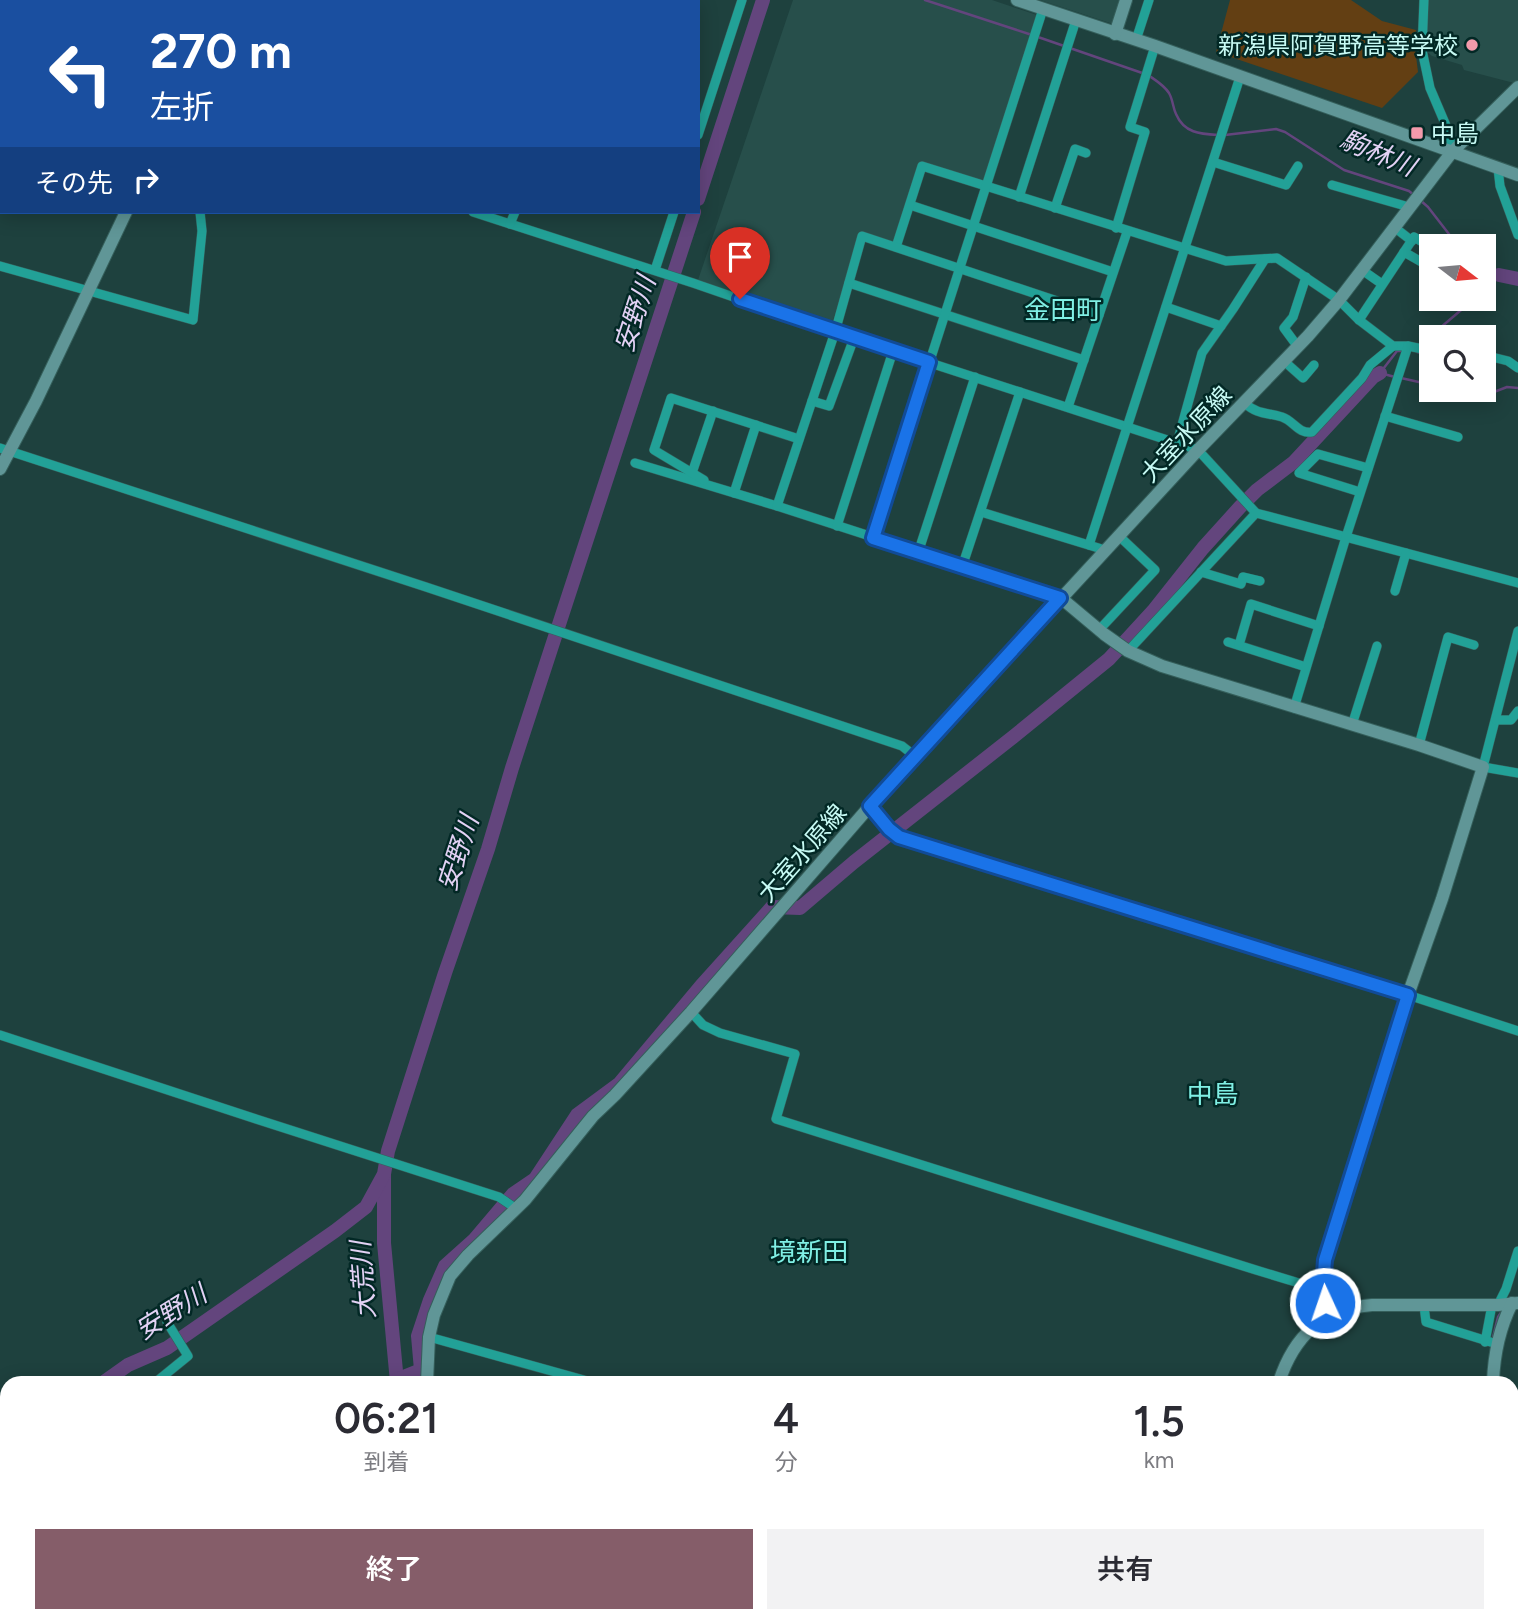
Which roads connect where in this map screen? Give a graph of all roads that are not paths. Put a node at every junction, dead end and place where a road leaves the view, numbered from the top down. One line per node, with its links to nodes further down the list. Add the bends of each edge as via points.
1 (742, 0): 13 (street)
2 (1017, 0): 6 (main road)
3 (1126, 0): 8 (main road)
4 (1149, 0): 9 (street)
5 (1424, 0): 14 (street, via 1422,50)
6 (1043, 9): 7 (main road); 21 (street)
7 (1076, 20): 8 (main road); 22 (street)
8 (1115, 34): 9 (main road)
9 (1136, 40): 10 (main road)
10 (1155, 46): 11 (main road); 34 (street, via 1130,127 1145,132)
11 (1240, 77): 14 (main road); 16 (street)
12 (1518, 87): 14 (main road, 大室水原線)
13 (700, 129)
14 (1452, 152): 18 (main road); 24 (main road, 大室水原線)
15 (1086, 153): 25 (street, via 1075,149)
16 (1213, 162): 17 (street, via 1286,186); 40 (street)
17 (1298, 166)
18 (1498, 168): 19 (main road); 36 (street)
19 (1518, 175)
20 (1332, 185): 24 (street)
21 (986, 186): 22 (street); 23 (street, via 922,166); 32 (street)
22 (1019, 197): 25 (street)
23 (910, 205): 32 (street); 39 (street)
24 (1409, 207): 33 (main road, 大室水原線)
25 (1055, 208): 34 (street)
26 (125, 214): 52 (main road)
27 (200, 214): 52 (street, via 193,320)
28 (479, 214): 31 (street)
29 (514, 214): 31 (street)
30 (673, 214): 47 (street)
31 (510, 224): 47 (street)
32 (973, 226): 45 (street); 48 (street)
33 (1394, 227): 38 (street); 46 (main road, 大室水原線)
34 (1116, 228): 35 (street)
35 (1127, 232): 40 (street); 48 (street)
36 (1518, 234)
37 (1419, 240): 38 (street, via 1414,237)
38 (1412, 241): 41 (street)
39 (896, 247): 45 (street); 50 (street, via 862,236)
40 (1185, 249): 42 (street, via 1226,261); 54 (street)
41 (1404, 252): 43 (street); 51 (street)
42 (1265, 258): 49 (street, via 1277,258); 58 (street)
43 (1419, 261)
44 (0, 266): 52 (street)
45 (959, 269): 55 (street); 56 (street)
46 (1362, 270): 51 (street); 53 (main road, 大室水原線)
47 (656, 271): 59 (street)
48 (1113, 272): 56 (street)
49 (1306, 277): 53 (street); 63 (street, via 1293,317 1284,328)
50 (849, 283): 55 (street); 59 (street)
51 (1382, 284): 57 (street)
52 (88, 291): 84 (main road, via 36,401)
53 (1339, 300): 57 (street); 63 (main road, 大室水原線)
54 (1166, 307): 58 (street); 80 (street)
55 (945, 315): 67 (street); 69 (street)
56 (1099, 315): 67 (street)
57 (1359, 320): 61 (street)
58 (1221, 326): 83 (street, via 1202,354)
59 (835, 332): 60 (street); 74 (street)
60 (853, 338): 65 (street); 74 (street, via 829,406)
61 (1393, 346): 62 (street); 75 (street, via 1370,365 1312,432 1302,432 1284,418 1260,414)
62 (1408, 346): 64 (street); 78 (street)
63 (1298, 347): 68 (main road, 大室水原線)
64 (1419, 348)
65 (893, 351): 69 (street); 96 (street)
66 (1496, 358): 71 (street)
67 (1084, 360): 76 (street)
68 (1284, 361): 70 (street, via 1303,378); 75 (main road, 大室水原線)
69 (929, 362): 72 (street); 99 (street)
70 (1314, 365)
71 (1518, 368)
72 (975, 377): 73 (street); 102 (street)
73 (1020, 392): 76 (street); 94 (street)
74 (812, 401): 82 (street)
75 (1244, 403): 85 (main road, 大室水原線)
76 (1068, 407): 80 (street)
77 (713, 411): 79 (street); 89 (street); 89 (street, via 671,398 654,450)
78 (1385, 416): 81 (street); 87 (street)
79 (756, 425): 82 (street); 92 (street)
80 (1127, 427): 83 (street); 100 (street)
81 (1458, 437)
82 (799, 439): 93 (street)
83 (1177, 443): 85 (street)
84 (4, 450): 88 (main road); 124 (street, via 902,746)
85 (1198, 450): 95 (street); 97 (main road, 大室水原線)
86 (635, 463): 90 (street)
87 (1368, 468): 91 (street); 91 (street, via 1318,454 1299,473)
88 (0, 469)
89 (692, 473): 90 (street)
90 (714, 487): 92 (street)
91 (1360, 492): 98 (street)
92 (734, 493): 93 (street)
93 (777, 506): 96 (street)
94 (981, 512): 100 (street); 104 (street)
95 (1256, 513): 98 (street); 105 (street)
96 (837, 526): 99 (street)
97 (1119, 536): 101 (main road, 大室水原線); 111 (street, via 1155,570)
98 (1346, 537): 103 (street); 110 (street)
99 (873, 538): 102 (street)
100 (1089, 545): 101 (street)
101 (1105, 551): 109 (main road, 大室水原線)
102 (918, 553): 104 (street)
103 (1406, 553): 107 (street); 108 (street)
104 (962, 567): 109 (street)
105 (1201, 572): 106 (street, via 1241,584 1243,577); 117 (street)
106 (1260, 581)
107 (1518, 583)
108 (1395, 591)
109 (1060, 598): 111 (main road); 124 (main road, 大室水原線)
110 (1319, 626): 114 (street, via 1251,604); 118 (street)
111 (1099, 630): 117 (main road)
112 (1518, 631): 121 (street)
113 (1228, 642): 114 (street)
114 (1239, 645): 118 (street)
115 (1474, 645): 123 (street, via 1448,637)
116 (1377, 646): 122 (street)
117 (1128, 651): 119 (main road)
118 (1306, 667): 119 (street)
119 (1294, 708): 122 (main road)
120 (1518, 711): 121 (street, via 1511,720)
121 (1496, 720): 125 (street)
122 (1352, 725): 123 (main road)
123 (1419, 745): 125 (main road)
124 (916, 757): 127 (main road, 大室水原線)
125 (1482, 767): 126 (street); 128 (main road)
126 (1518, 773)
127 (870, 806): 128 (street, via 899,837); 129 (main road, 大室水原線)
128 (1408, 995): 130 (street); 134 (main road, via 1325,1260)
129 (691, 1012): 132 (main road, 大室水原線, via 593,1116 525,1200); 134 (street, via 720,1033 795,1055 776,1119 1256,1270 1312,1287)
130 (1518, 1031)
131 (0, 1035): 132 (street)
132 (510, 1204): 139 (main road, 大室水原線, via 502,1224 450,1276)
133 (1518, 1251): 135 (street)
134 (1323, 1286): 137 (main road)
135 (1505, 1304): 136 (main road); 140 (street); 140 (main road, via 1506,1315)
136 (1424, 1306): 137 (main road, via 1358,1306); 140 (street, via 1426,1322)
137 (1331, 1314): 144 (main road, via 1297,1344)
138 (168, 1325): 141 (street, via 188,1356)
139 (429, 1337): 142 (main road, 大室水原線); 143 (street)
140 (1491, 1343): 145 (main road)
141 (163, 1376)
142 (427, 1376)
143 (569, 1376)
144 (1281, 1376)
145 (1493, 1376)

